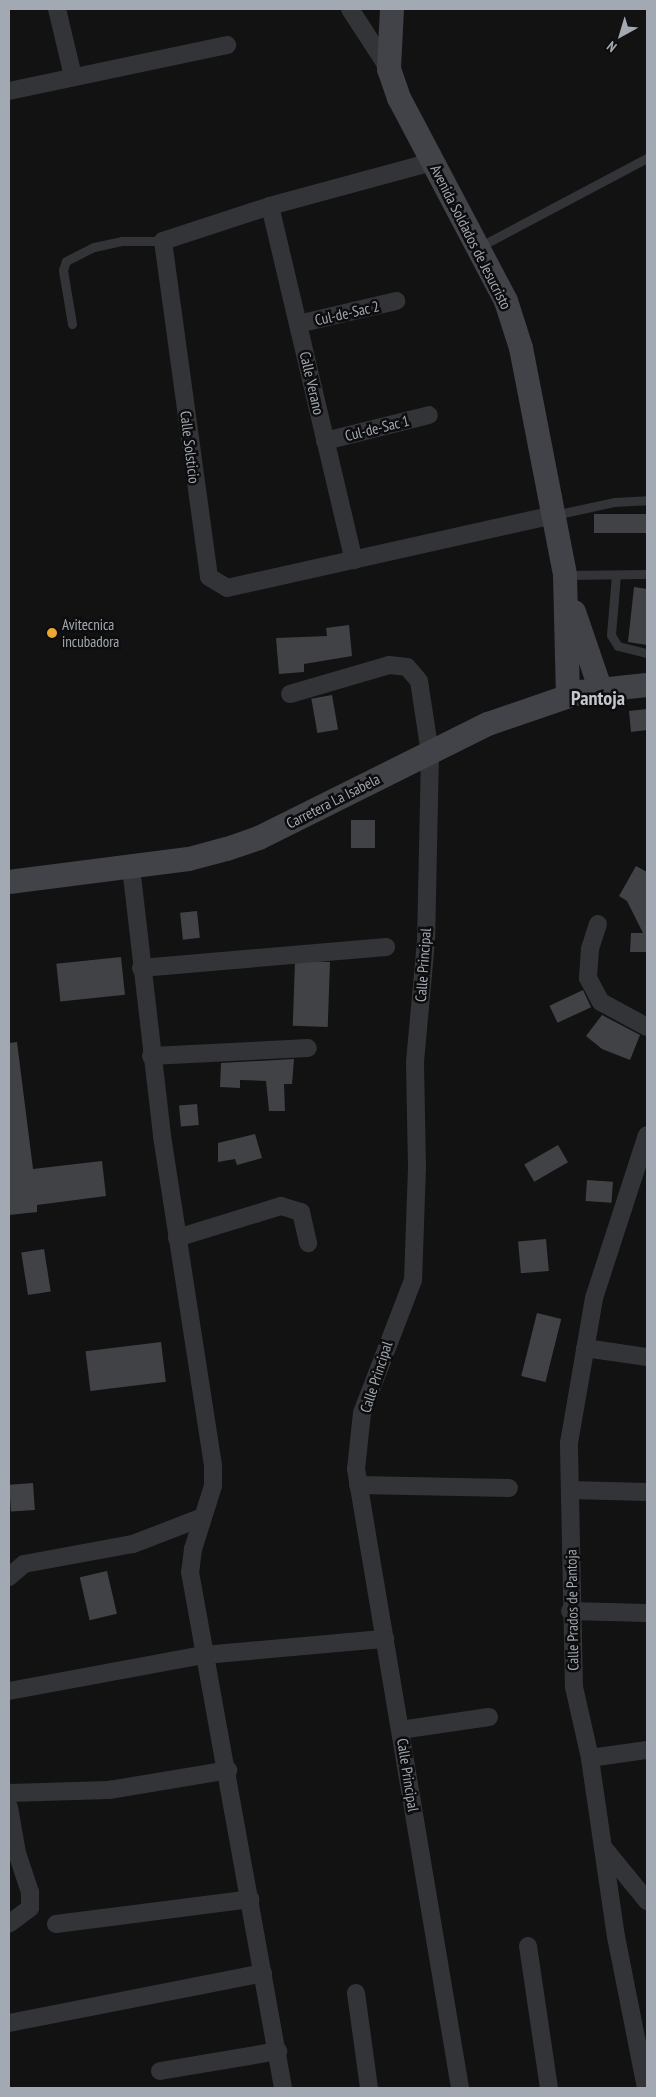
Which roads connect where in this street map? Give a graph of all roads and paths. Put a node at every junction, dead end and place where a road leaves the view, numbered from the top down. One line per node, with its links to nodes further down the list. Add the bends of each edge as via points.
1 (57, 9): 6 (street)
2 (350, 9): 5 (street)
3 (392, 9): 5 (street, Avenida Soldados de Jesucristo)
4 (227, 45): 6 (street)
5 (389, 69): 9 (street, Avenida Soldados de Jesucristo, via 399,98)
6 (73, 76): 7 (street)
7 (9, 91)
8 (647, 158): 12 (lane)
9 (432, 162): 10 (street); 12 (street, Avenida Soldados de Jesucristo)
10 (270, 206): 11 (street); 15 (street, Calle Verano)
11 (163, 241): 14 (lane, via 122,241 94,247 66,261 63,270); 20 (street, Calle Solsticio, via 209,577 228,588)
12 (478, 248): 19 (street, Avenida Soldados de Jesucristo, via 506,301 521,348)
13 (396, 302): 15 (street, Cul-de-Sac 2)
14 (72, 324)
15 (298, 324): 17 (street, Calle Verano)
16 (429, 415): 17 (street, Cul-de-Sac 1)
17 (326, 441): 20 (street, Calle Verano)
18 (647, 500): 19 (lane, via 614,502)
19 (553, 515): 20 (street, Calle Solsticio); 23 (street, Avenida Soldados de Jesucristo)
20 (354, 560)
21 (647, 574): 22 (lane)
22 (616, 575): 23 (lane); 24 (lane, via 611,634 618,646)
23 (566, 582): 26 (street, Avenida Soldados de Jesucristo); 28 (street, Avenida Soldados de Jesucristo)
24 (647, 653)
25 (647, 685): 26 (street, Carretera La Isabela)
26 (600, 688): 28 (street, Carretera La Isabela)
27 (290, 694): 29 (street, Calle Principal, via 389,665 406,667 419,681)
28 (568, 696): 29 (street, Carretera La Isabela, via 488,724)
29 (430, 753): 30 (street, Carretera La Isabela, via 259,838 189,859); 44 (street, Calle Principal, via 426,941 415,1063 417,1167 412,1280 362,1413 356,1469)
30 (131, 867): 31 (street, Carretera La Isabela); 34 (street)
31 (9, 882)
32 (598, 924): 35 (street, via 590,950 588,978 601,1002)
33 (386, 947): 34 (street)
34 (141, 968): 37 (street)
35 (647, 1027)
36 (308, 1048): 37 (street)
37 (151, 1056): 40 (street)
38 (647, 1135): 39 (street, Calle Prados de Pantoja)
39 (644, 1152): 42 (street, Calle Prados de Pantoja, via 594,1298)
40 (177, 1238): 41 (street, via 281,1206 301,1212); 48 (street, via 214,1466 213,1486)
41 (308, 1243)
42 (585, 1348): 43 (street); 46 (street, Calle Prados de Pantoja, via 569,1443)
43 (647, 1357)
44 (358, 1485): 45 (street); 52 (street, Calle Principal)
45 (509, 1488)
46 (570, 1490): 47 (street); 50 (street, Calle Prados de Pantoja)
47 (647, 1492)
48 (203, 1517): 49 (street, via 124,1546 24,1564); 53 (street, via 190,1572)
49 (9, 1577)
50 (570, 1612): 51 (street); 58 (street, Calle Prados de Pantoja, via 574,1687)
51 (647, 1613)
52 (385, 1639): 53 (street); 56 (street, Calle Principal)
53 (204, 1655): 54 (street); 59 (street)
54 (9, 1691)
55 (490, 1717): 56 (street)
56 (400, 1730): 75 (street, Calle Principal)
57 (647, 1750): 58 (street)
58 (590, 1758): 62 (street, Calle Prados de Pantoja)
59 (228, 1770): 60 (street, via 109,1790); 63 (street)
60 (9, 1793)
61 (9, 1807): 65 (street, via 17,1853 30,1892 30,1908)
62 (603, 1846): 64 (street); 77 (street, Calle Prados de Pantoja, via 616,1937)
63 (250, 1899): 66 (street); 68 (street)
64 (647, 1901)
65 (9, 1924)
66 (56, 1924)
67 (528, 1946): 76 (street)
68 (263, 1973): 70 (street); 71 (street)
69 (356, 1993): 74 (street)
70 (9, 2023)
71 (278, 2051): 72 (street); 73 (street)
72 (160, 2071)
73 (284, 2088)
74 (369, 2088)
75 (460, 2088)
76 (549, 2088)
77 (646, 2088)

